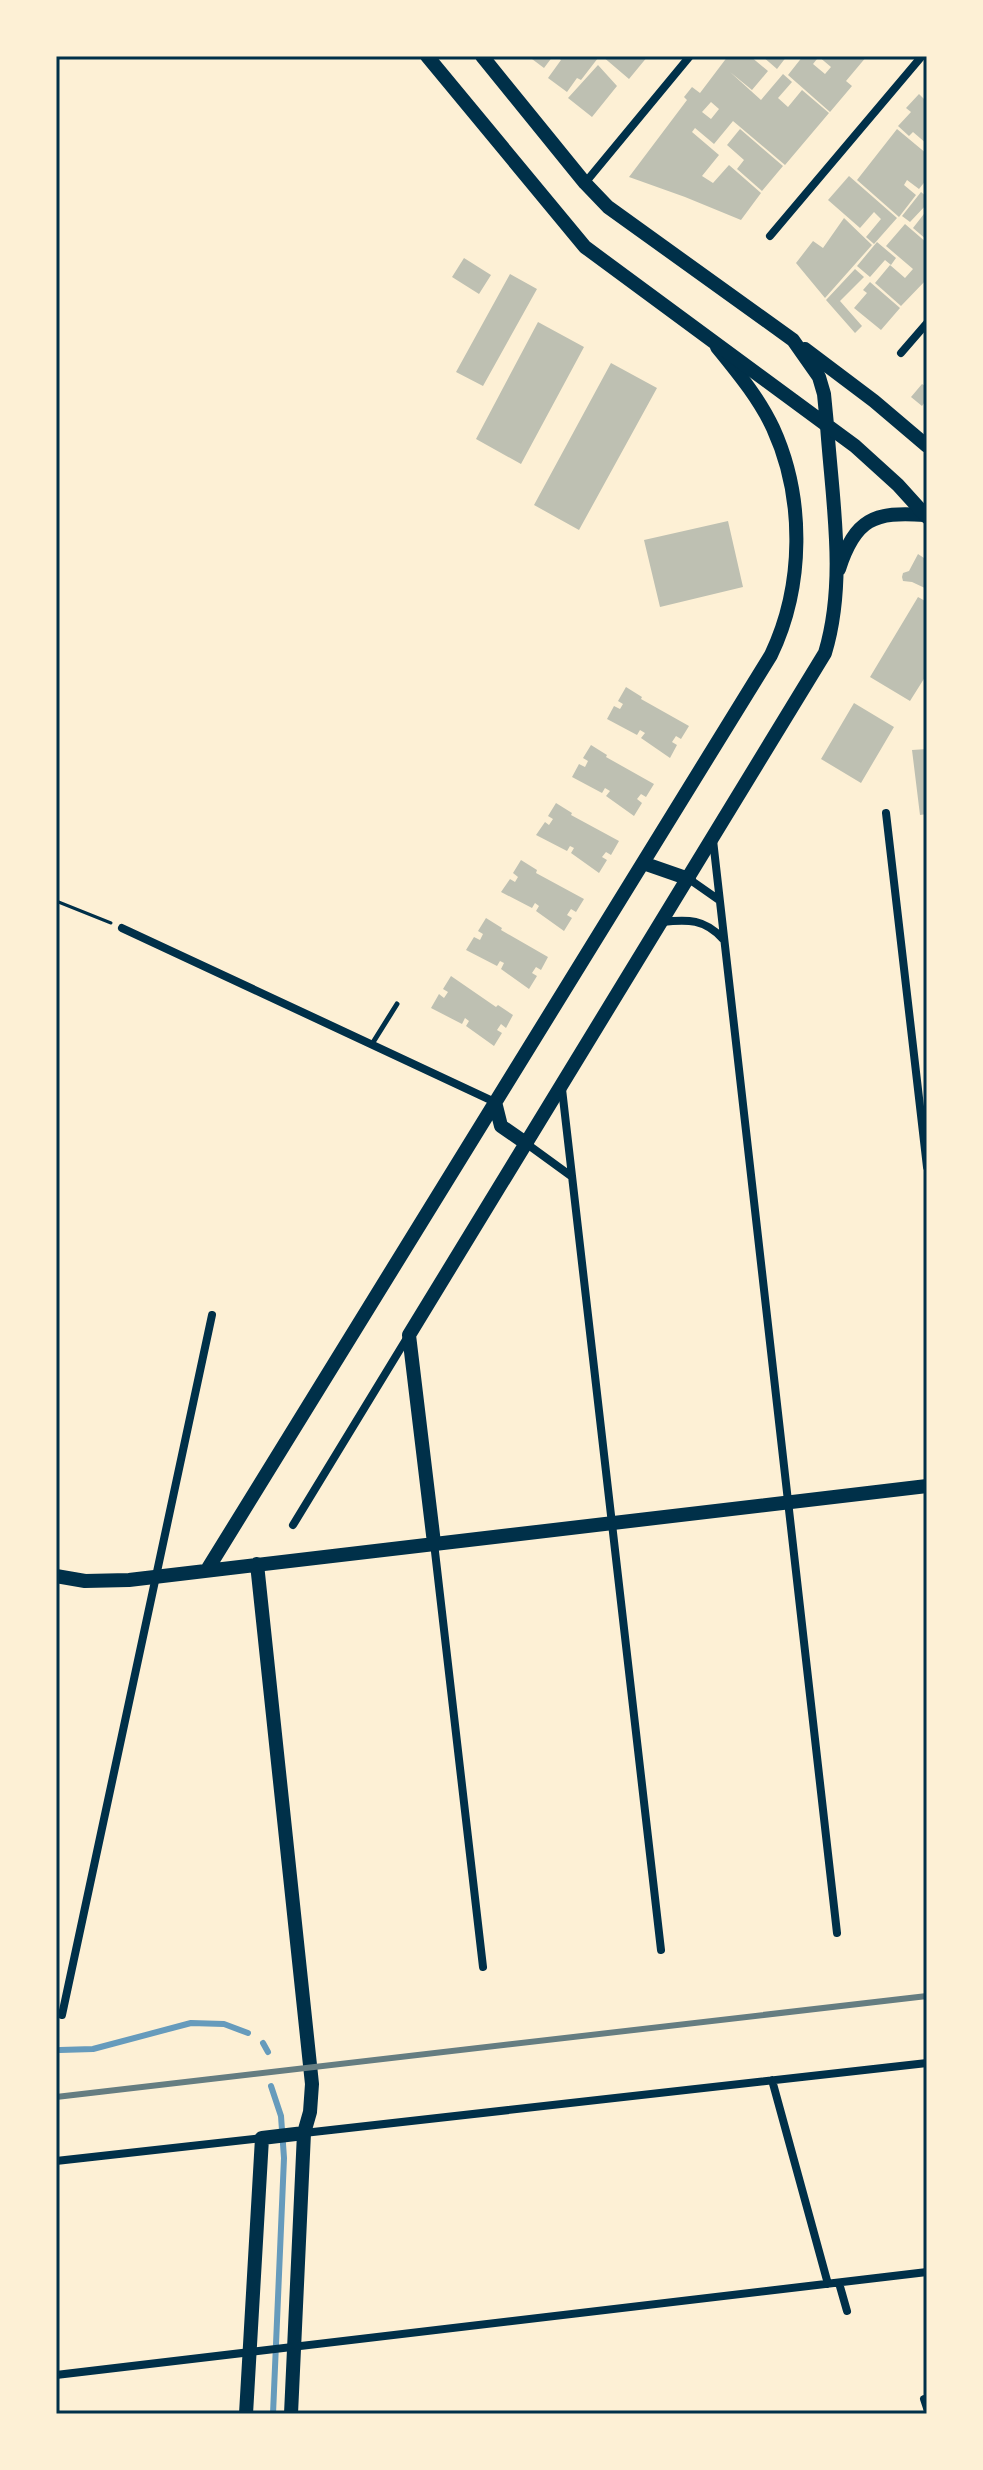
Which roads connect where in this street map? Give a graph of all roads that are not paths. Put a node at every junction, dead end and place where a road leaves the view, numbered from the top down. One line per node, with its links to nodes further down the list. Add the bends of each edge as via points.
1 (427, 56): 9 (street, via 585,247)
2 (482, 56): 5 (street)
3 (690, 56): 5 (street)
4 (922, 56): 6 (street)
5 (585, 183): 8 (street, via 624,220)
6 (770, 236)
7 (927, 323): 10 (street)
8 (793, 340): 11 (street, via 819,377); 12 (street)
9 (714, 344): 11 (street); 17 (street, via 745,381 774,430 791,489 795,572 771,655)
10 (901, 353)
11 (827, 425): 13 (street, via 878,466); 14 (street)
12 (927, 446)
13 (926, 516): 14 (street, via 891,514 865,523 847,546)
14 (837, 577): 16 (street, via 831,634 820,665)
15 (886, 813): 28 (street)
16 (713, 839): 18 (street); 19 (street)
17 (643, 863): 18 (street); 26 (street)
18 (689, 879): 19 (street); 20 (street)
19 (719, 900): 22 (street)
20 (662, 922): 22 (street, via 704,923); 25 (street)
21 (122, 928): 24 (street)
22 (724, 940): 33 (street)
23 (397, 1004): 24 (lane)
24 (372, 1044): 26 (street)
25 (562, 1086): 27 (street); 29 (street)
26 (495, 1102): 27 (street, via 501,1126); 38 (street)
27 (527, 1144): 29 (street); 31 (street)
28 (927, 1167)
29 (571, 1176): 34 (street)
30 (212, 1315): 40 (street)
31 (409, 1335): 35 (street); 36 (street)
32 (927, 1486): 33 (street)
33 (788, 1502): 34 (street); 41 (street)
34 (611, 1523): 36 (street); 42 (street)
35 (293, 1525)
36 (434, 1543): 37 (street); 43 (street)
37 (257, 1564): 38 (street); 47 (street, via 312,2084)
38 (207, 1570): 40 (street)
39 (56, 1576): 40 (street, via 106,1581)
40 (156, 1576): 44 (street)
41 (837, 1933)
42 (661, 1950)
43 (483, 1967)
44 (62, 2015)
45 (927, 2063): 46 (street)
46 (772, 2080): 47 (street); 52 (street)
47 (304, 2133): 48 (street); 54 (street)
48 (262, 2138): 49 (street); 55 (street)
49 (56, 2161)
50 (927, 2272): 51 (street)
51 (839, 2283): 52 (street); 53 (street)
52 (828, 2284): 54 (street)
53 (847, 2311)
54 (294, 2348): 55 (street); 58 (street)
55 (250, 2353): 56 (street); 57 (street)
56 (56, 2375)
57 (246, 2414)
58 (291, 2414)

